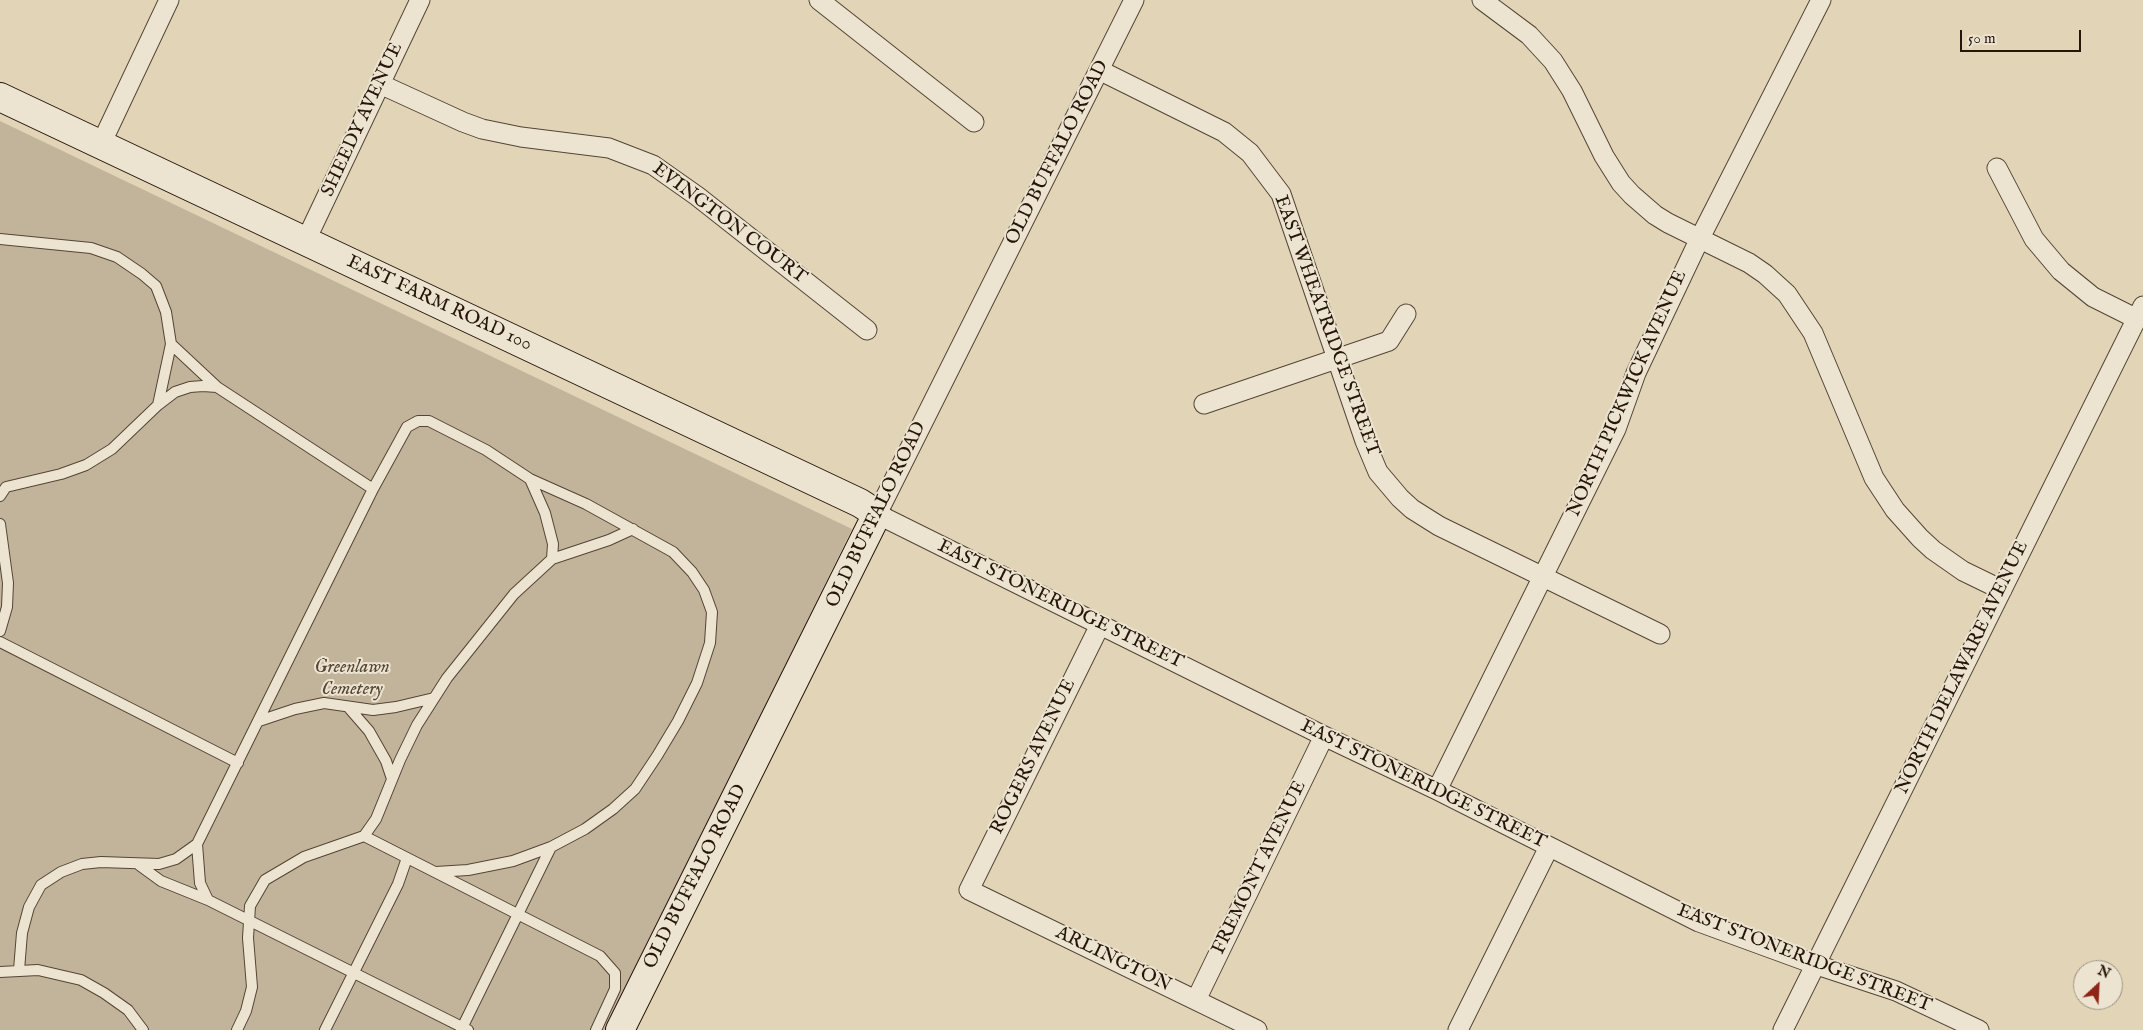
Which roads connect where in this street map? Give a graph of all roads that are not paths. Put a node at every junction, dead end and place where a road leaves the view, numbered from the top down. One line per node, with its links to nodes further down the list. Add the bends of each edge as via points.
1 (169, 0): 11 (street)
2 (420, 0): 8 (street, SHEEDY AVENUE)
3 (819, 0): 10 (street)
4 (1134, 0): 7 (street, OLD BUFFALO ROAD)
5 (1482, 0): 13 (street, via 1529,35 1553,60 1616,177 1632,195 1656,215)
6 (1821, 0): 13 (street, NORTH PICKWICK AVENUE)
7 (1099, 70): 20 (street, EAST WHEATRIDGE STREET, via 1224,132 1261,166 1281,194); 27 (street, OLD BUFFALO ROAD)
8 (380, 84): 15 (street, SHEEDY AVENUE); 18 (street, EVINGTON COURT, via 482,129 609,148 652,165 697,196)
9 (0, 96): 11 (street, EAST FARM ROAD 100)
10 (974, 122)
11 (101, 144): 15 (street, EAST FARM ROAD 100)
12 (1998, 168): 16 (street, via 2031,233 2060,272 2093,297)
13 (1700, 238): 31 (street, NORTH PICKWICK AVENUE, via 1636,372 1616,429); 32 (street, via 1765,274 1796,306 1813,333 1874,478 1907,525 1948,561)
14 (0, 239): 19 (lane, via 91,248 117,257 156,286 166,312)
15 (306, 240): 27 (street, EAST FARM ROAD 100, via 860,503)
16 (2140, 312): 32 (street, NORTH DELAWARE AVENUE)
17 (1406, 314): 20 (street, via 1389,341)
18 (867, 330)
19 (171, 344): 21 (lane); 23 (lane)
20 (1338, 359): 22 (street); 31 (street, EAST WHEATRIDGE STREET, via 1378,472 1400,498 1425,518)
21 (218, 388): 23 (lane, via 190,387 175,392); 25 (lane)
22 (1204, 404)
23 (158, 405): 26 (lane, via 112,449 86,465 6,487)
24 (530, 479): 25 (lane, via 448,429 429,421 418,421 407,427); 29 (lane); 30 (lane, via 545,513)
25 (373, 489): 39 (lane)
26 (1, 493)
27 (877, 514): 33 (street, EAST STONERIDGE STREET); 65 (street, OLD BUFFALO ROAD)
28 (0, 524): 34 (lane, via 8,583 7,607)
29 (633, 529): 30 (lane); 46 (lane, via 673,552 692,572 704,590 712,612 710,643 697,683 678,721 635,788 614,809)
30 (552, 559): 37 (lane, via 514,594)
31 (1543, 577): 35 (street, EAST WHEATRIDGE STREET); 43 (street, NORTH PICKWICK AVENUE)
32 (2002, 590): 55 (street, NORTH DELAWARE AVENUE)
33 (1100, 625): 40 (street, EAST STONERIDGE STREET); 51 (street, ROGERS AVENUE)
34 (0, 631)
35 (1660, 634)
36 (0, 642): 41 (lane)
37 (434, 698): 38 (lane, via 380,709); 42 (lane, via 417,725)
38 (350, 708): 39 (lane, via 324,703); 42 (lane, via 369,732 386,761)
39 (259, 721): 41 (lane)
40 (1324, 736): 43 (street, EAST STONERIDGE STREET); 59 (street, FREMONT AVENUE)
41 (238, 763): 45 (lane)
42 (392, 779): 44 (lane, via 376,819)
43 (1437, 790): 47 (street, EAST STONERIDGE STREET)
44 (364, 836): 48 (lane); 54 (lane, via 304,857 265,880 250,906)
45 (197, 844): 49 (lane, via 176,859); 52 (lane, via 200,883)
46 (551, 847): 50 (lane, via 513,861 468,870); 53 (lane)
47 (1549, 847): 55 (street, EAST STONERIDGE STREET, via 1711,927); 67 (street)
48 (407, 858): 50 (lane); 58 (lane, via 398,884)
49 (139, 865): 52 (lane, via 161,881); 56 (lane, via 82,864 41,885 22,933)
50 (435, 872): 53 (lane)
51 (969, 890): 59 (street, ARLINGTON)
52 (208, 900): 54 (lane)
53 (518, 914): 60 (lane); 64 (lane, via 600,956 615,973 615,989)
54 (248, 920): 58 (lane); 62 (lane, via 252,987 246,1011)
55 (1814, 964): 68 (street, NORTH DELAWARE AVENUE); 69 (street, EAST STONERIDGE STREET, via 1896,991)
56 (19, 970): 57 (lane); 61 (lane, via 38,970 81,980 128,1010)
57 (0, 972)
58 (354, 973): 60 (lane); 63 (lane)
59 (1196, 1000): 66 (street, ARLINGTON)
60 (464, 1029)
61 (144, 1030)
62 (236, 1030)
63 (324, 1030)
64 (596, 1030)
65 (620, 1030)
66 (1257, 1030)
67 (1458, 1030)
68 (1783, 1030)
69 (1979, 1030)

